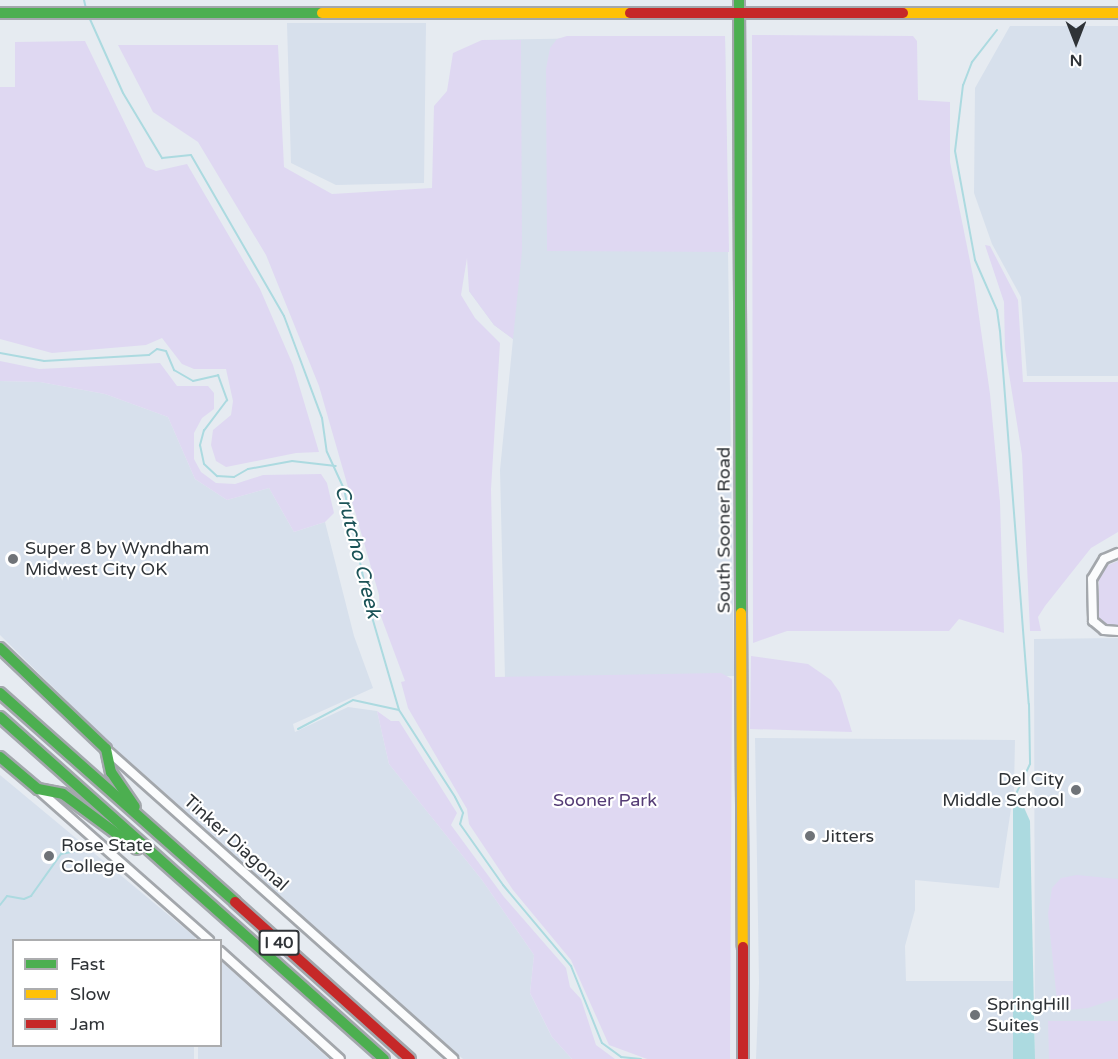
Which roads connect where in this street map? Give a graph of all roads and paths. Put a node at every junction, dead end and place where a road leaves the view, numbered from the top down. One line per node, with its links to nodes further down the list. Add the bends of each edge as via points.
1 (739, 0): 3 (main road, South Sooner Road)
2 (0, 13): 3 (main road)
3 (739, 13): 4 (main road); 21 (main road, South Sooner Road)
4 (1118, 13)
5 (1118, 553): 6 (street, via 1104,559 1092,579 1093,621 1104,630)
6 (1118, 631)
7 (0, 648): 10 (main road, Tinker Diagonal)
8 (0, 693): 13 (main road, I 40)
9 (0, 717): 14 (main road, I 40)
10 (106, 749): 13 (main road, via 111,772); 20 (street, Tinker Diagonal)
11 (0, 757): 12 (main road)
12 (38, 789): 14 (main road, via 63,794 99,824); 15 (street)
13 (148, 826): 19 (main road, I 40)
14 (176, 874): 18 (main road, I 40)
15 (208, 939)
16 (222, 953): 17 (street)
17 (340, 1059)
18 (384, 1059)
19 (410, 1059)
20 (453, 1059)
21 (743, 1059)

